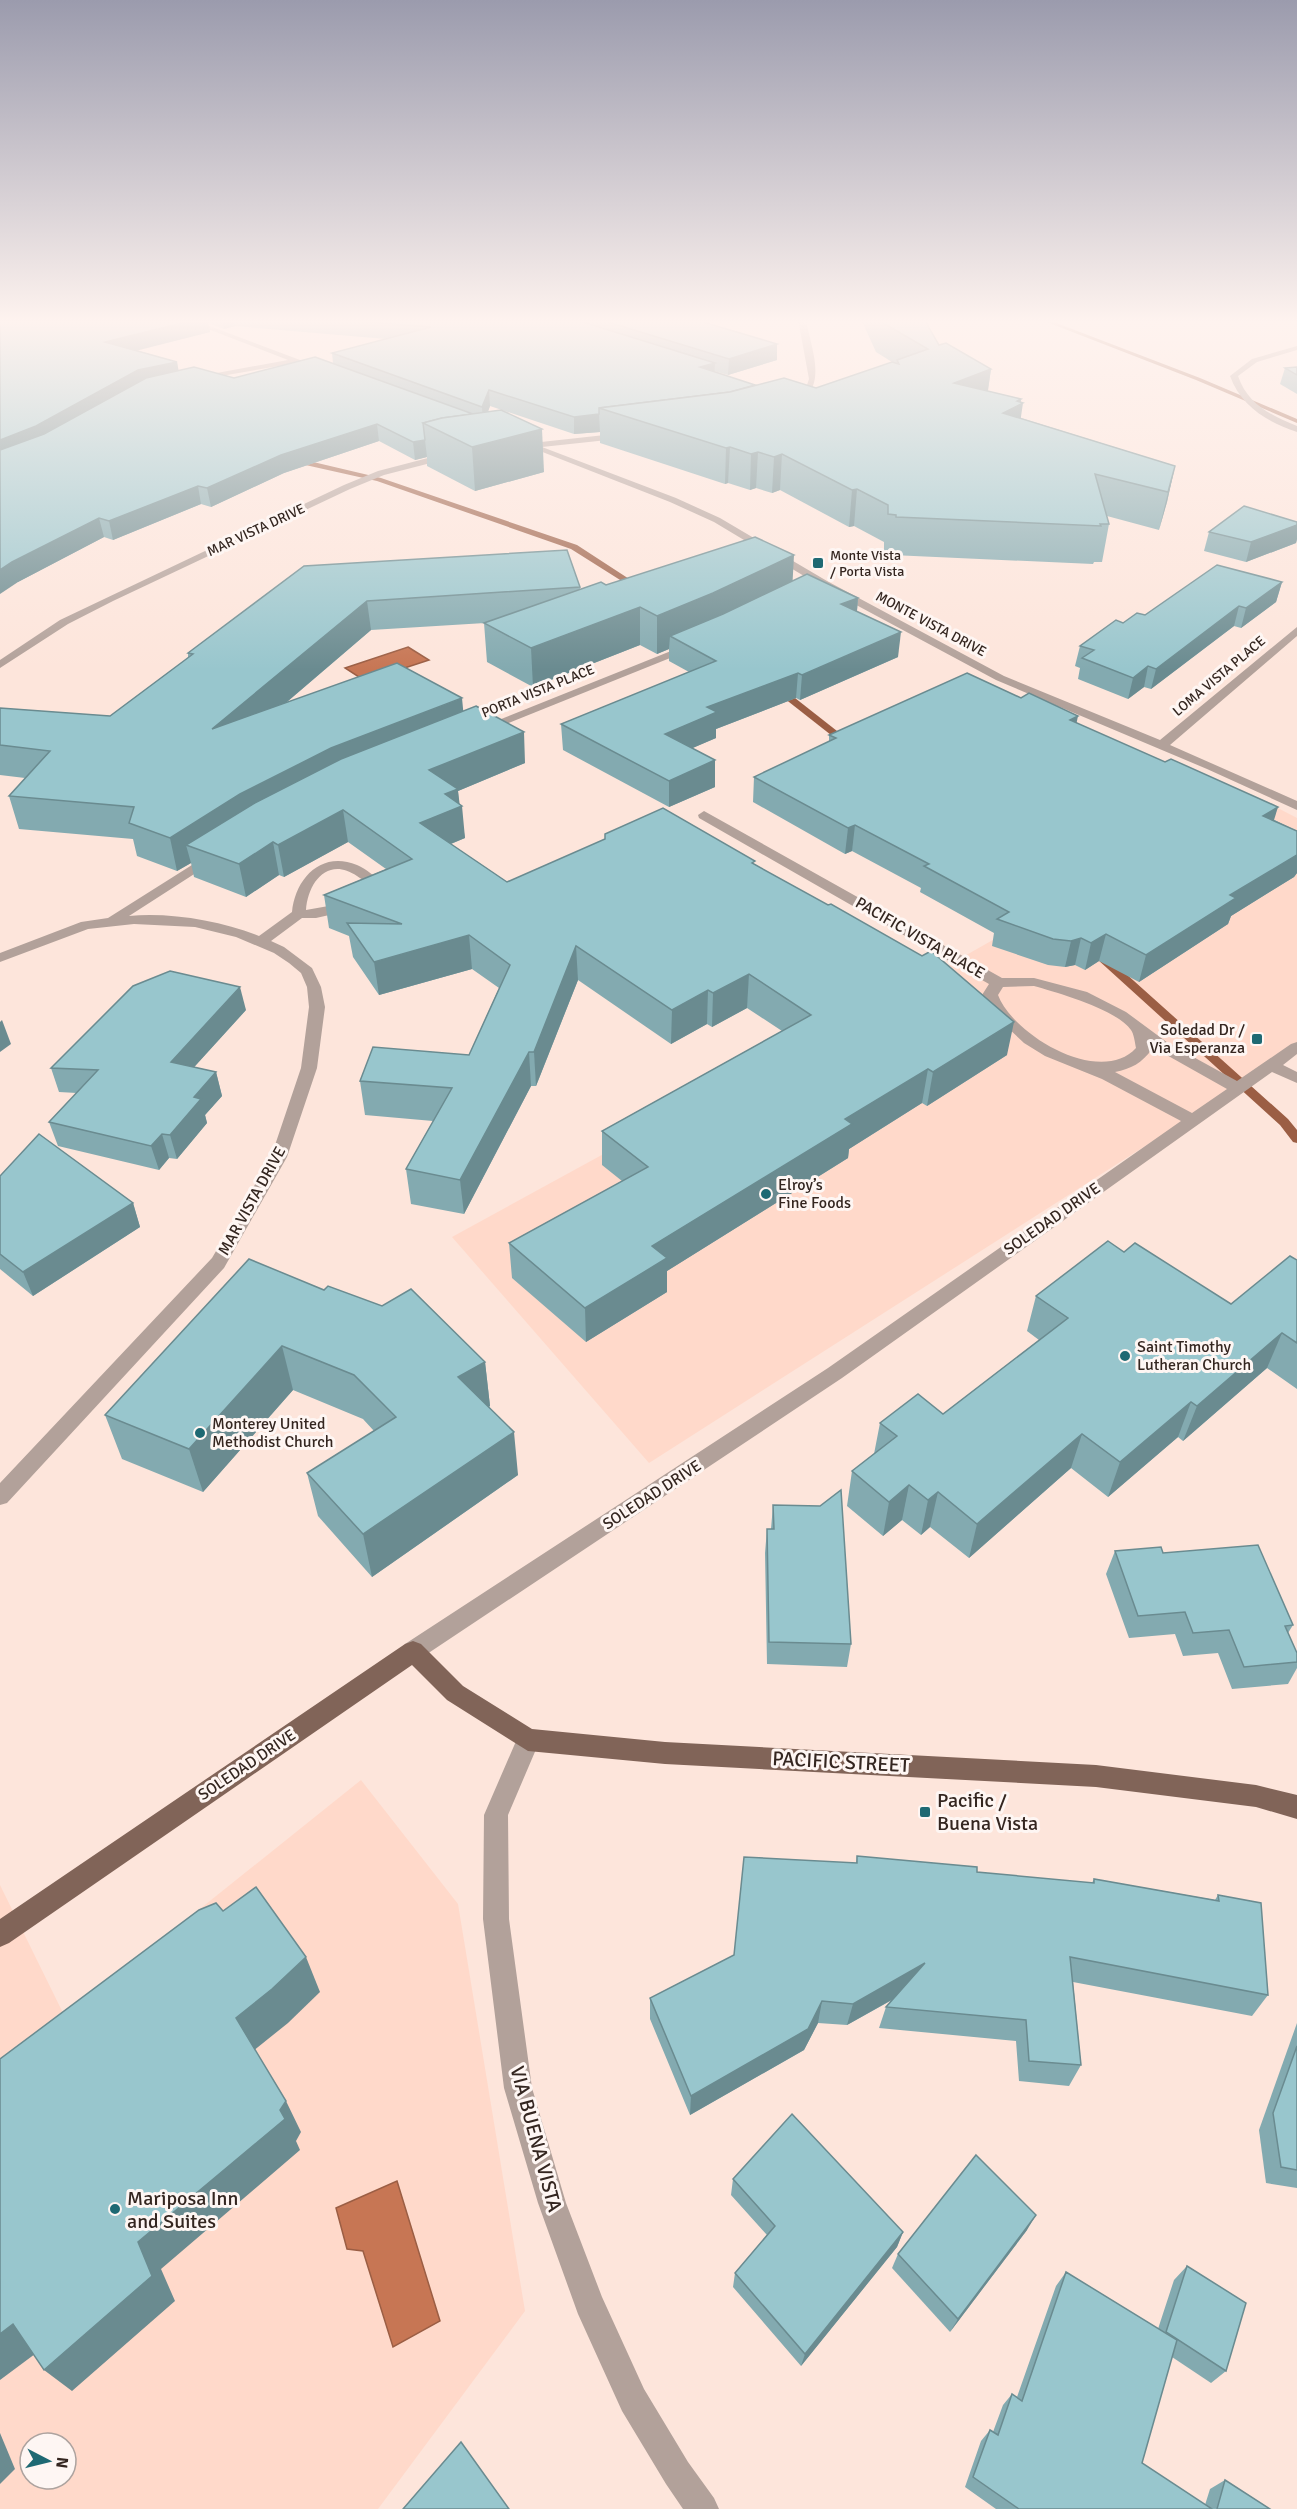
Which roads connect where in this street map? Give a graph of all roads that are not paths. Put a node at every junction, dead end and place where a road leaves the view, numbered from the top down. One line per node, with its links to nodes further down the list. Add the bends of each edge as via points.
1 (616, 436): 3 (street)
2 (510, 441): 3 (street)
3 (530, 445): 9 (street, MONTE VISTA DRIVE, via 717,520 817,585 1000,678)
4 (462, 453): 7 (street, MAR VISTA DRIVE, via 390,471 347,487 64,622)
5 (1297, 630): 9 (street, LOMA VISTA PLACE)
6 (708, 639): 8 (street, PORTA VISTA PLACE)
7 (0, 665)
8 (471, 733)
9 (1161, 746): 10 (street, MONTE VISTA DRIVE)
10 (1297, 806)
11 (704, 815): 17 (street, PACIFIC VISTA PLACE)
12 (219, 852): 14 (street)
13 (298, 914): 13 (street, via 307,880 319,869 343,865 379,886 379,893 369,901 316,914); 15 (street)
14 (112, 921): 15 (street, MAR VISTA DRIVE, via 195,923); 16 (street, MAR VISTA DRIVE, via 86,925)
15 (261, 942): 25 (street, MAR VISTA DRIVE, via 307,971 315,987 317,1007 309,1068 279,1157 218,1263)
16 (0, 958)
17 (999, 983): 18 (street, PACIFIC VISTA PLACE, via 1034,982 1060,987 1107,1006); 20 (street, via 990,995 995,1008 1010,1023 1051,1053)
18 (1139, 1029): 20 (street, via 1144,1049 1136,1060 1106,1069); 23 (street, PACIFIC VISTA PLACE)
19 (1297, 1047): 21 (street, SOLEDAD DRIVE)
20 (1083, 1065): 24 (street)
21 (1271, 1065): 22 (street); 23 (street, SOLEDAD DRIVE)
22 (1297, 1078)
23 (1237, 1088): 24 (street, SOLEDAD DRIVE)
24 (1191, 1120): 26 (street, SOLEDAD DRIVE, via 835,1373)
25 (0, 1497)
26 (413, 1652): 27 (main road, PACIFIC STREET, via 455,1693); 29 (main road, SOLEDAD DRIVE)
27 (528, 1740): 28 (main road, PACIFIC STREET, via 665,1753 1096,1776 1256,1796); 30 (street, VIA BUENA VISTA, via 496,1815 496,1919 518,2088 552,2203 589,2303 633,2400)
28 (1297, 1807)
29 (0, 1934)
30 (703, 2509)

